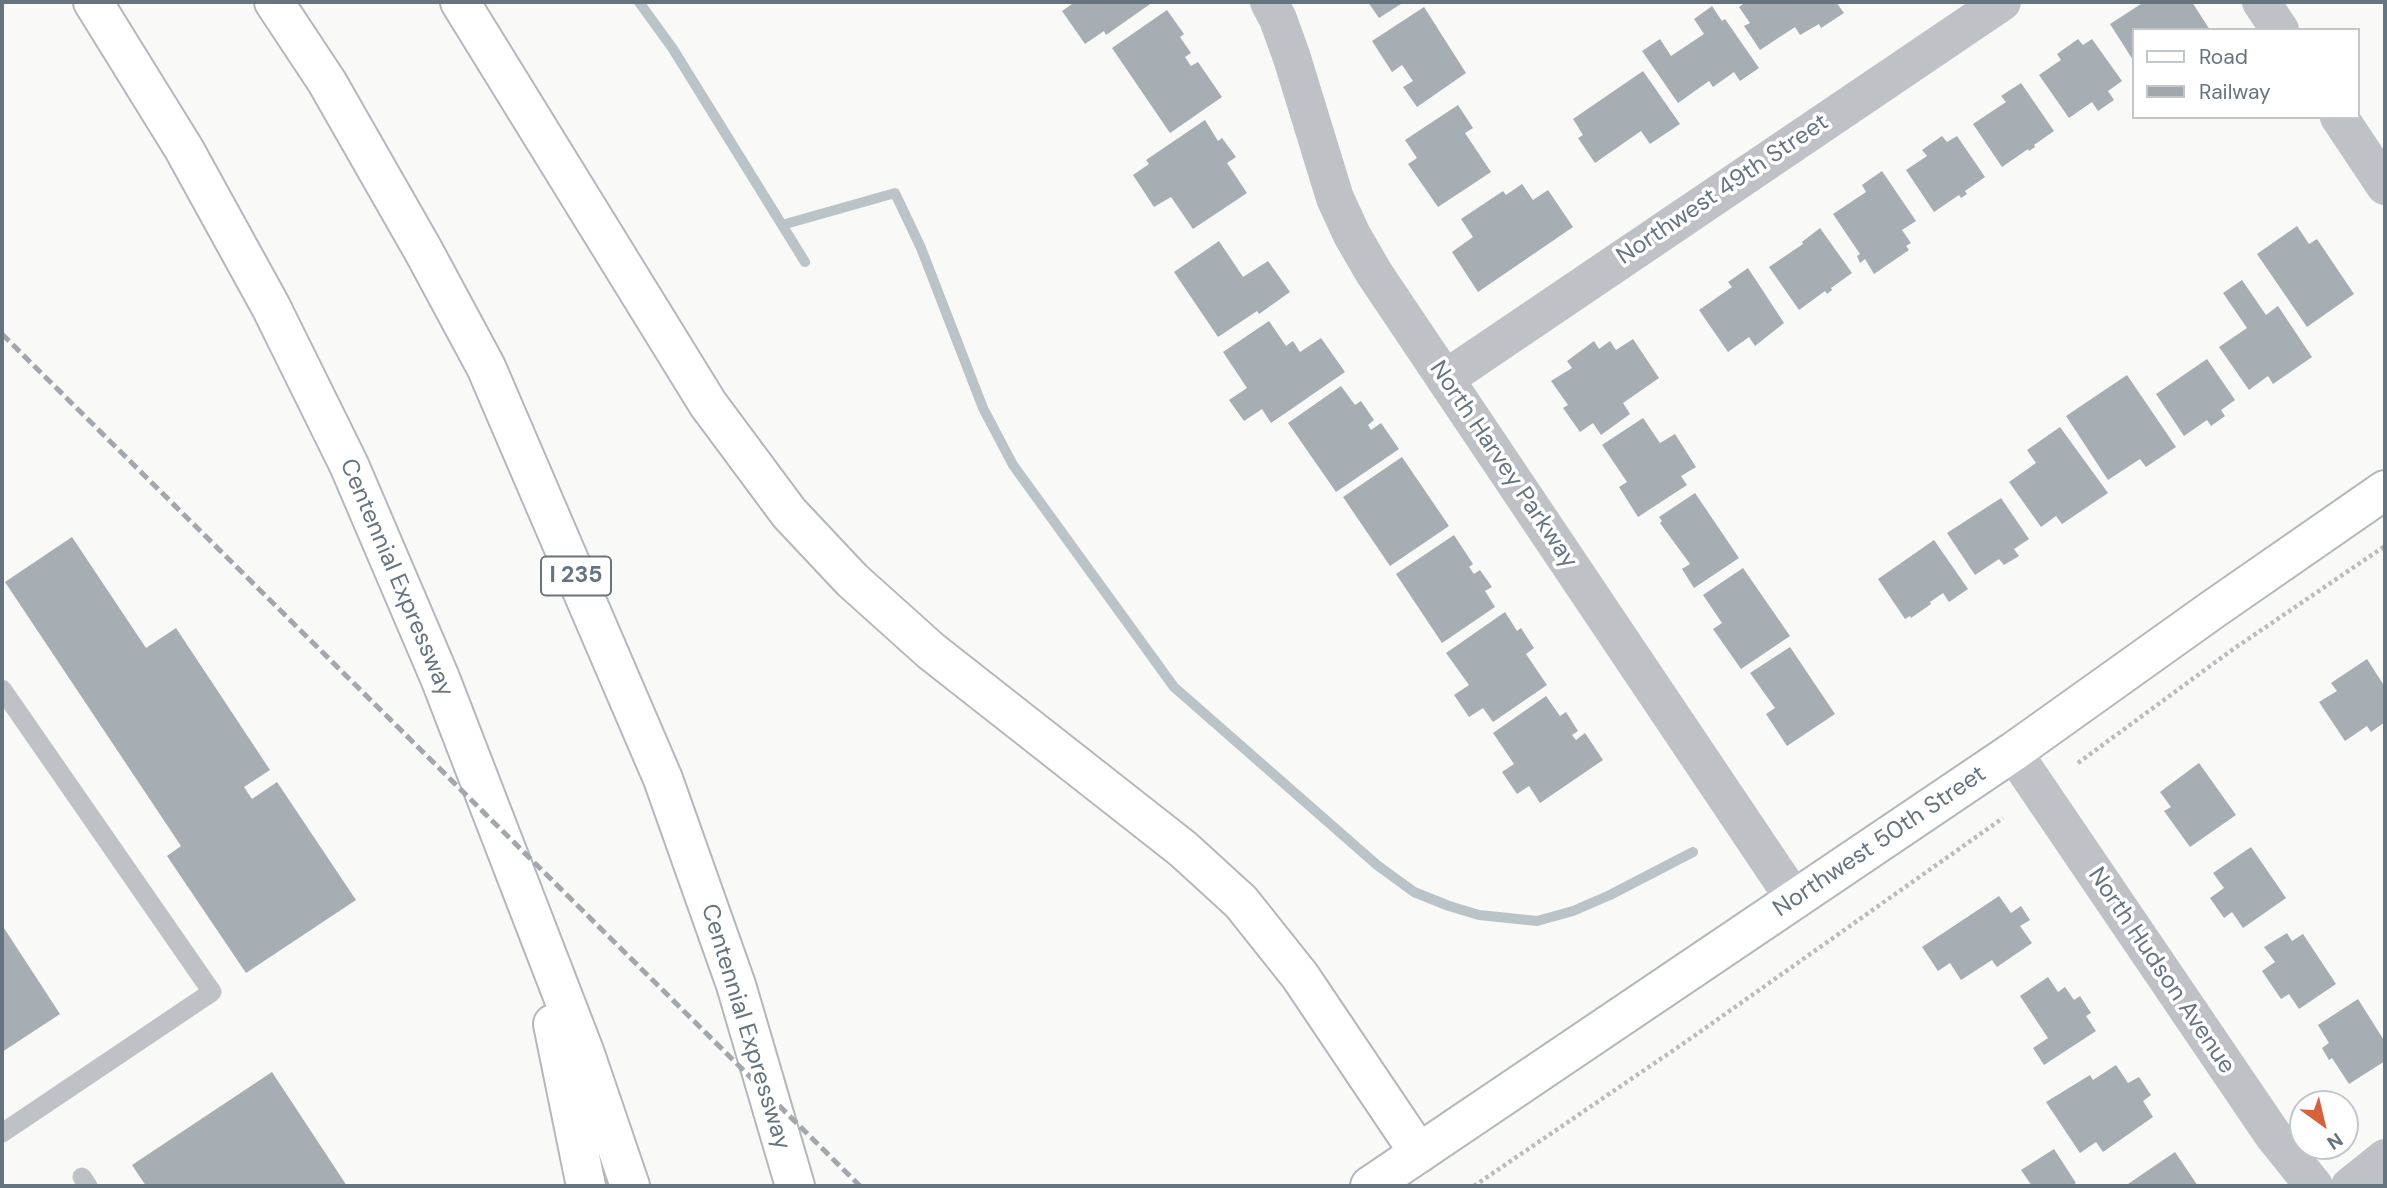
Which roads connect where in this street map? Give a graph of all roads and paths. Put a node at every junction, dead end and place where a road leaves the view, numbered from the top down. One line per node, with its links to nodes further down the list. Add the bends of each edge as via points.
1 (93, 2): 18 (main road, Centennial Expressway, via 198,174 271,307 349,465 440,678)
2 (274, 2): 24 (main road, Centennial Expressway / I 235, via 327,82 486,367 663,779 736,985)
3 (460, 2): 20 (main road, via 708,404 789,513 852,580 932,651 1183,849 1241,902 1300,976)
4 (1269, 2): 10 (street, North Harvey Parkway, via 1292,58 1340,211 1374,273)
5 (2002, 2): 10 (street, Northwest 49th Street)
6 (2260, 2): 7 (street)
7 (2279, 28)
8 (2340, 119): 9 (street)
9 (2385, 186)
10 (1445, 379): 17 (street, North Harvey Parkway)
11 (2385, 490): 14 (main road, Northwest 50th Street)
12 (2385, 546): 15 (path)
13 (2, 689): 19 (lane, via 212,992)
14 (2013, 752): 17 (main road, Northwest 50th Street); 27 (street, North Hudson Avenue, via 2273,1135)
15 (2078, 763)
16 (2003, 818): 26 (path, Northwest 50th Street)
17 (1795, 900): 20 (main road, Northwest 50th Street)
18 (530, 909): 22 (main road); 23 (main road, Centennial Expressway)
19 (2, 1133)
20 (1419, 1153): 25 (main road, Northwest 50th Street)
21 (2385, 1158): 28 (street)
22 (586, 1186)
23 (630, 1186)
24 (794, 1186)
25 (1370, 1186)
26 (1474, 1186)
27 (2314, 1186)
28 (2350, 1186)

